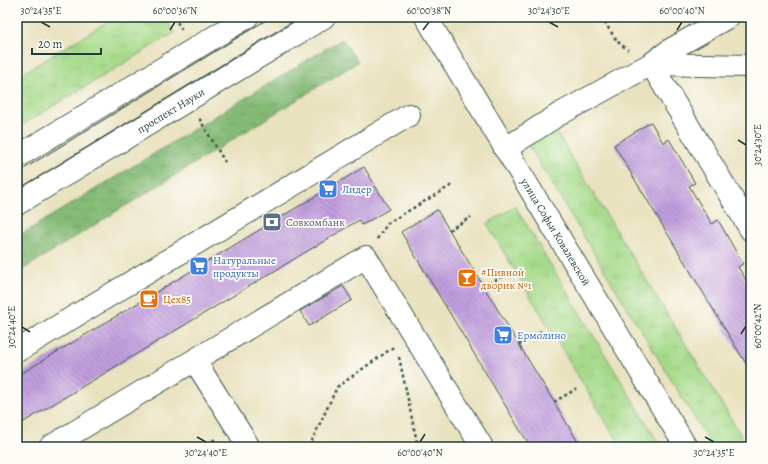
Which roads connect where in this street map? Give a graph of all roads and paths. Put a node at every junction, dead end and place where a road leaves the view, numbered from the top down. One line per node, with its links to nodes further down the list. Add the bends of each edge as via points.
1 (174, 17): 7 (path)
2 (247, 17): 13 (main road)
3 (324, 17): 16 (main road, проспект Науки)
4 (426, 17): 12 (main road, улица Софьи Ковалевской)
5 (601, 17): 8 (path, via 617,41 638,58)
6 (728, 17): 8 (main road, via 670,50)
7 (183, 31)
8 (651, 64): 9 (main road); 12 (main road, via 558,115); 19 (main road)
9 (751, 66)
10 (408, 115): 25 (main road)
11 (206, 116): 14 (path, via 200,120)
12 (505, 148): 34 (main road, улица Софьи Ковалевской)
13 (17, 157)
14 (225, 162)
15 (452, 185): 20 (path, via 388,223)
16 (17, 204)
17 (471, 217): 18 (path)
18 (449, 230)
19 (751, 230)
20 (366, 258): 26 (main road); 33 (main road)
21 (506, 274): 22 (path)
22 (484, 287)
23 (541, 331): 24 (path)
24 (519, 345)
25 (17, 351)
26 (195, 361): 29 (main road); 30 (main road)
27 (576, 388): 28 (path)
28 (554, 402)
29 (50, 447)
30 (249, 447)
31 (309, 447): 32 (path, via 337,387 397,345)
32 (418, 447)
33 (482, 447)
34 (686, 447)

